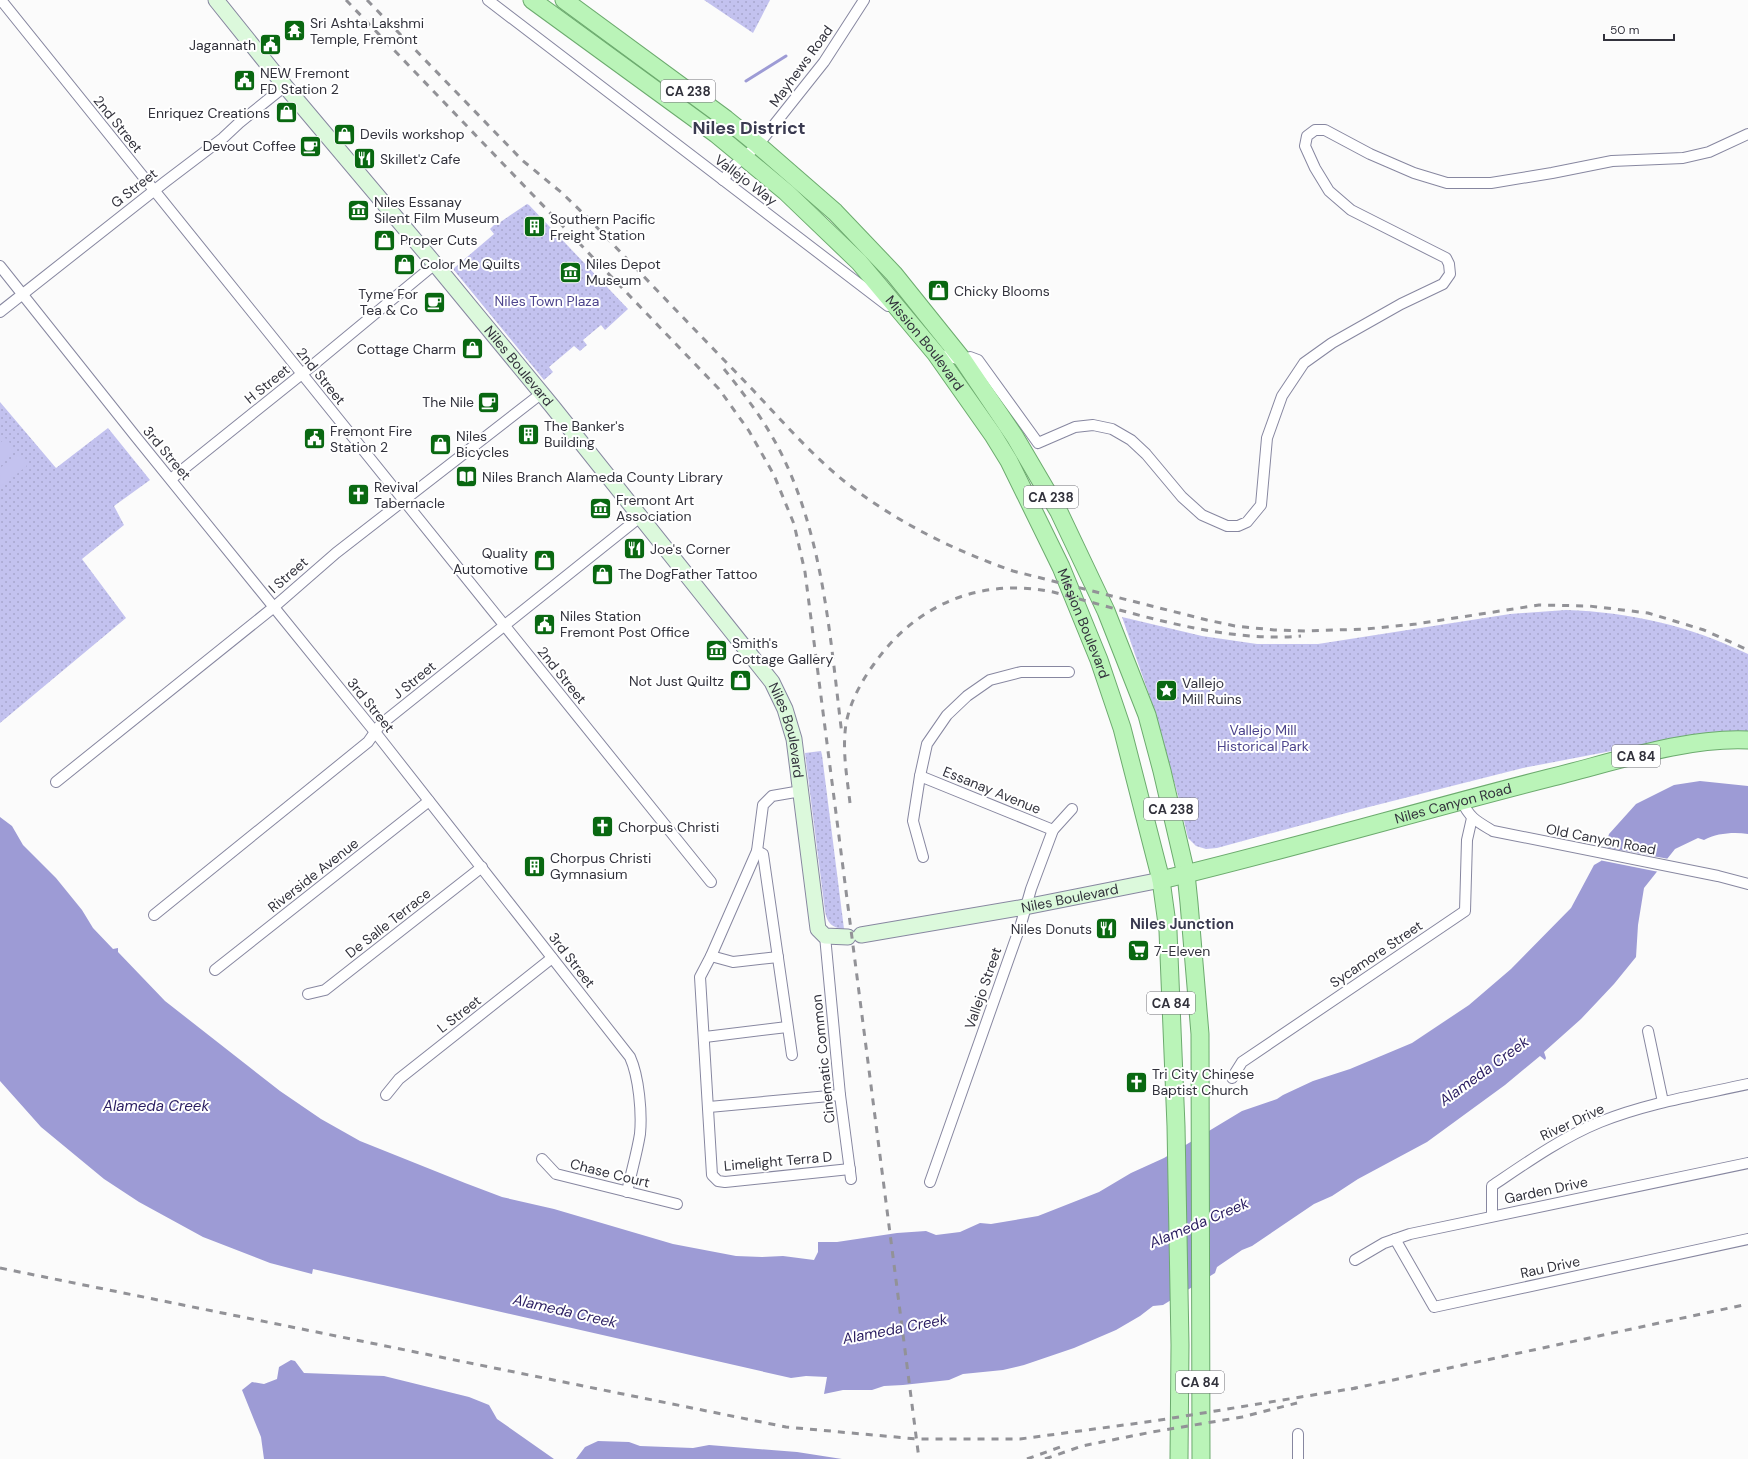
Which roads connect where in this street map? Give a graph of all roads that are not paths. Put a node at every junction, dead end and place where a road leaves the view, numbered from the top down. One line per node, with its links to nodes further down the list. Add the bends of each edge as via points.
1 (216, 0): 9 (main road, Niles Boulevard)
2 (488, 0): 13 (street, Vallejo Way)
3 (532, 0): 8 (main road, Mission Boulevard / CA 238)
4 (564, 0): 7 (main road, Mission Boulevard / CA 238)
5 (864, 0): 11 (street, Mayhews Road, via 824,62)
6 (3, 3): 14 (street, 2nd Street)
7 (580, 12): 8 (main road); 11 (main road, Mission Boulevard / CA 238)
8 (569, 27): 12 (main road, Mission Boulevard / CA 238)
9 (285, 86): 14 (street, G Street, via 223,138); 15 (main road, Niles Boulevard)
10 (1748, 134): 23 (street, via 1709,152 1683,158 1612,161 1491,183 1447,183 1414,173 1370,154 1325,130 1315,130 1307,136 1305,146 1329,191 1351,210 1446,258 1450,274 1443,284 1401,304 1332,343 1304,363 1282,396 1267,438 1261,505 1247,522 1238,526 1227,526 1202,515 1182,497 1141,449 1112,429 1093,425 1075,427 1038,443 982,364 974,358)
11 (758, 145): 12 (street, Mayhews Road); 17 (main road, Mission Boulevard / CA 238, via 835,212)
12 (744, 157): 13 (street, Mayhews Road); 18 (main road, Mission Boulevard / CA 238, via 836,239)
13 (723, 180): 21 (street, Vallejo Way)
14 (154, 190): 19 (street, G Street); 24 (street, 2nd Street)
15 (435, 264): 24 (street, H Street); 25 (main road, Niles Boulevard)
16 (0, 266): 19 (street, 3rd Street)
17 (894, 274): 18 (main road); 23 (main road, Mission Boulevard / CA 238)
18 (880, 286): 21 (main road, Mission Boulevard / CA 238)
19 (22, 294): 20 (street, G Street); 26 (street, 3rd Street)
20 (0, 312)
21 (912, 324): 22 (main road, Mission Boulevard / CA 238)
22 (936, 354): 23 (street); 46 (main road, Mission Boulevard / CA 238, via 1005,454 1062,567 1099,660 1122,728)
23 (962, 360): 45 (main road, Mission Boulevard / CA 238, via 998,410 1038,475 1059,512 1106,611 1147,715)
24 (302, 374): 26 (street, H Street); 27 (street, 2nd Street)
25 (542, 393): 27 (street, I Street); 28 (main road, Niles Boulevard)
26 (171, 479): 29 (street, 3rd Street)
27 (403, 500): 29 (street, I Street); 30 (street, 2nd Street)
28 (640, 517): 30 (street, J Street); 36 (main road, Niles Boulevard, via 772,682 790,726)
29 (274, 607): 32 (street, 3rd Street); 35 (street, I Street)
30 (505, 626): 32 (street, J Street, via 380,725); 47 (street, 2nd Street)
31 (1069, 672): 34 (street, via 1021,672 990,680 967,696 947,715 927,744)
32 (376, 732): 38 (street, 3rd Street); 50 (street, J Street, via 362,747)
33 (1748, 740): 37 (main road, Niles Canyon Road / CA 84, via 1708,742 1660,750)
34 (920, 776): 41 (street, Essanay Avenue); 43 (street, via 913,821)
35 (56, 782)
36 (801, 791): 42 (street, via 772,796 763,805); 51 (main road, Niles Boulevard, via 818,929)
37 (1462, 800): 40 (street, Old Canyon Road); 45 (main road, Niles Canyon Road / CA 84)
38 (429, 801): 44 (street, 3rd Street); 55 (street, Riverside Avenue)
39 (1072, 809): 41 (street, Vallejo Street)
40 (1472, 818): 48 (street, Old Canyon Road, via 1493,831); 61 (street, Sycamore Street, via 1467,840 1465,911 1242,1062)
41 (1053, 830): 49 (street, Vallejo Street)
42 (757, 852): 52 (street); 53 (street, via 763,854)
43 (923, 857)
44 (482, 867): 54 (street, 3rd Street); 56 (street, De Salle Terrace, via 325,990)
45 (1186, 874): 46 (main road, Niles Canyon Road / CA 84); 80 (main road, Mission Boulevard / CA 84, via 1198,994 1201,1111)
46 (1161, 880): 49 (main road, Niles Boulevard); 79 (main road, Mission Boulevard / CA 84, via 1168,931 1176,1126)
47 (711, 882)
48 (1748, 884)
49 (1025, 907): 51 (main road, Niles Boulevard, via 854,936); 71 (street, Vallejo Street)
50 (154, 916)
51 (825, 936): 64 (street, Cinematic Common)
52 (711, 956): 53 (street, via 733,962); 59 (street, via 700,977)
53 (778, 957): 57 (street)
54 (552, 958): 63 (street, L Street, via 399,1079); 72 (street, 3rd Street, via 628,1054 635,1067 640,1124)
55 (215, 970)
56 (308, 994)
57 (787, 1027): 59 (street); 60 (street)
58 (1648, 1031): 65 (street)
59 (704, 1037): 66 (street)
60 (792, 1054)
61 (1232, 1078)
62 (1748, 1084): 65 (street, River Drive)
63 (386, 1095)
64 (840, 1095): 66 (street); 69 (street, Cinematic Common)
65 (1663, 1102): 74 (street, River Drive, via 1599,1122 1541,1152 1492,1186)
66 (709, 1107): 69 (street, Limelight Terra D, via 712,1175 718,1181)
67 (542, 1158): 72 (street, Chase Court, via 556,1174)
68 (1748, 1163): 74 (street, Garden Drive)
69 (850, 1168): 70 (street, Cinematic Common)
70 (851, 1179)
71 (930, 1182)
72 (627, 1192): 73 (street, Chase Court)
73 (677, 1204)
74 (1492, 1216): 75 (street, Garden Drive)
75 (1395, 1239): 76 (street, Rau Drive, via 1434,1307); 77 (street, Garden Drive)
76 (1748, 1239)
77 (1355, 1260)
78 (1298, 1434): 81 (street)
79 (1179, 1459)
80 (1201, 1459)
81 (1298, 1459)

